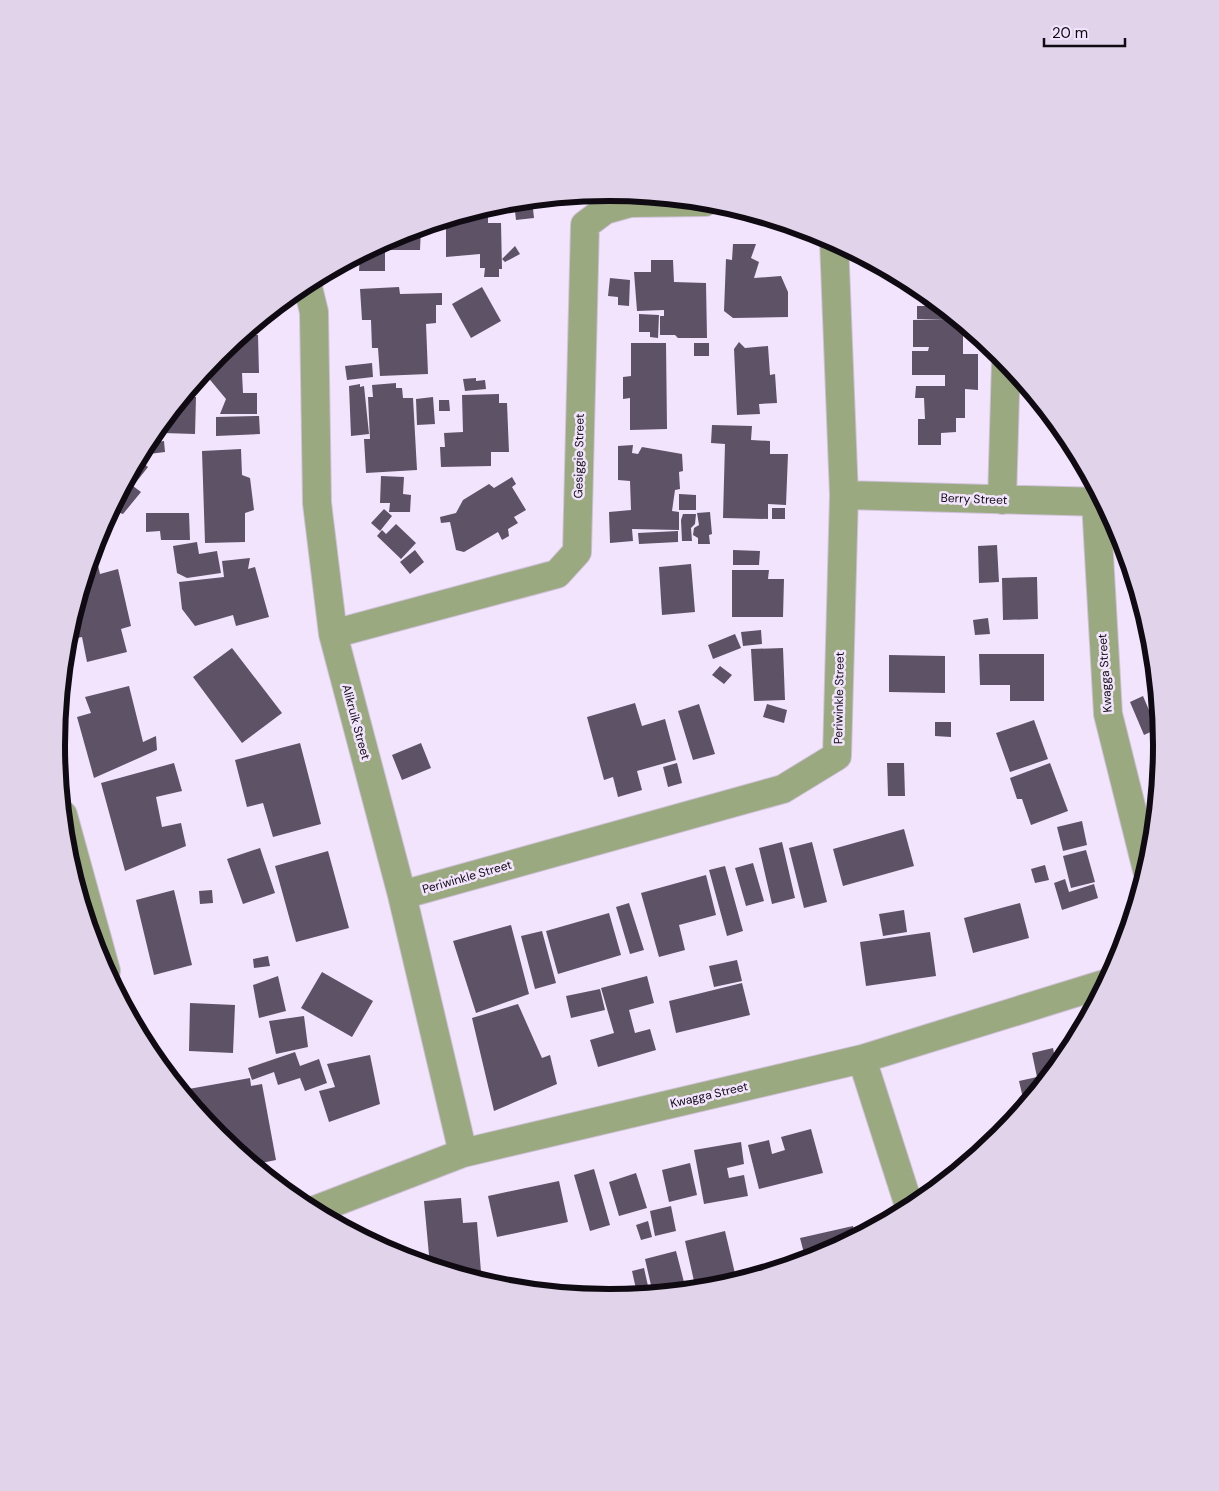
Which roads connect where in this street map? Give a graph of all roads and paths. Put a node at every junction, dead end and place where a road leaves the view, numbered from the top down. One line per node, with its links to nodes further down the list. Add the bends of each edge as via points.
1 (657, 203): 9 (street, Gesiggie Street, via 630,204 605,210 585,225 577,552 556,574)
2 (834, 250): 5 (street, Periwinkle Street)
3 (309, 292): 9 (street, Alikruik Street, via 314,312 317,503)
4 (1006, 372): 6 (street)
5 (844, 495): 6 (street, Berry Street); 11 (street, Periwinkle Street, via 838,756 783,789)
6 (1002, 500): 7 (street, Berry Street)
7 (1096, 502)
8 (1100, 510): 10 (street, Kwagga Street, via 1108,714)
9 (333, 634): 11 (street, Alikruik Street)
10 (1143, 855)
11 (402, 895): 14 (street, Alikruik Street)
12 (1098, 986): 13 (street, Kwagga Street)
13 (862, 1059): 14 (street, Kwagga Street); 15 (street)
14 (463, 1153): 16 (street, Kwagga Street)
15 (907, 1201)
16 (322, 1207)

